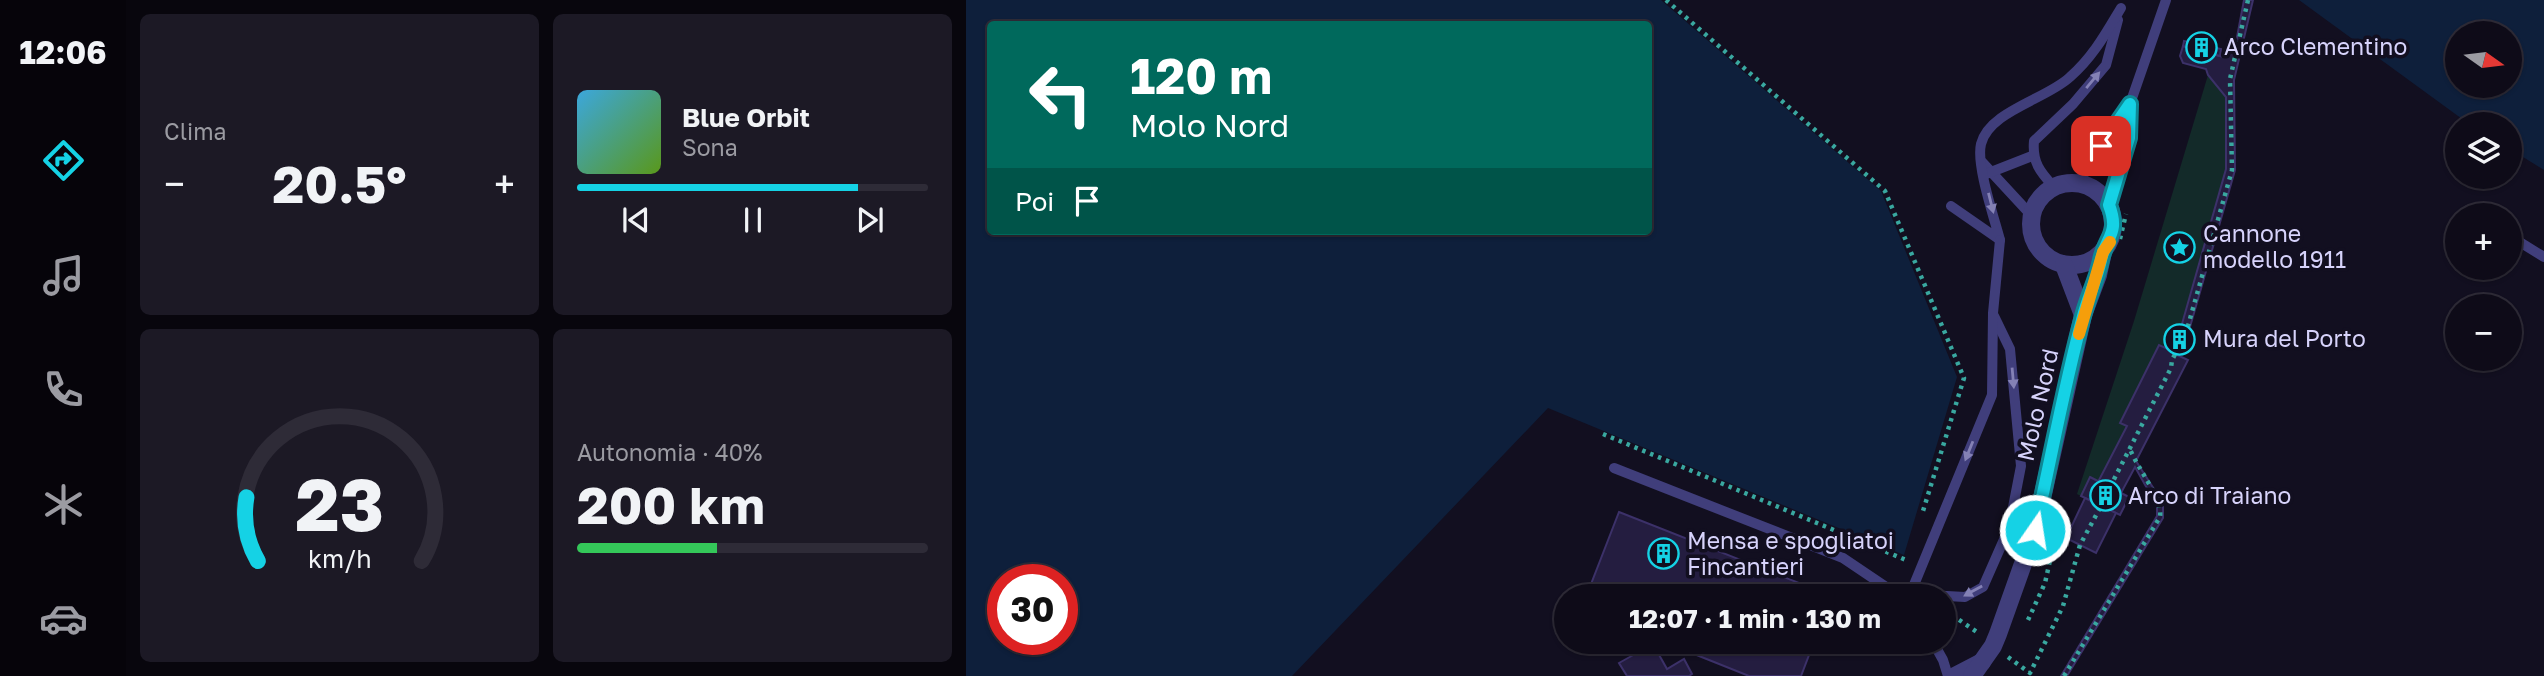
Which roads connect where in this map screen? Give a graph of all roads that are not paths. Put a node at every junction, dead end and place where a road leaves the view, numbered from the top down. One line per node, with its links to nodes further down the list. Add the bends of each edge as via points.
1 (2166, 0): 2 (lane, Molo Nord)
2 (2130, 104): 5 (lane, Molo Nord); 7 (lane, Molo Nord, via 2129,138)
3 (2032, 156): 4 (lane); 4 (lane, Molo Nord, one-way to 4, via 2034,141 2106,65 2121,8 2095,53 2068,80 1996,120 1981,142 1980,160); 6 (lane)
4 (1988, 174): 9 (lane, Molo Nord); 10 (lane, Molo Nord, one-way to 10)
5 (2078, 183): 6 (street); 7 (street, via 2096,190)
6 (2054, 187): 9 (street, via 2039,199)
7 (2109, 205): 12 (street, Molo Nord, via 2112,234)
8 (1951, 206): 10 (lane)
9 (2032, 216): 14 (street, Molo Nord, via 2035,242 2052,260)
10 (2000, 240): 15 (lane, Molo Nord)
11 (2522, 243): 13 (lane)
12 (2103, 252): 14 (street, via 2092,261); 16 (street, Molo Nord)
13 (2544, 257)
14 (2064, 265): 16 (street)
15 (1993, 313): 19 (lane, Molo Nord, one-way to 19, via 1992,395); 20 (lane, Molo Nord, one-way to 20, via 2010,349 2021,466 2009,528 1983,587)
16 (2083, 315): 22 (street, Molo Nord, via 2035,530 1998,634)
17 (1614, 468): 18 (lane, via 1843,558)
18 (1882, 584)
19 (1914, 584)
20 (1956, 597)
21 (1940, 654): 23 (lane)
22 (1977, 669): 24 (street, Molo Nord)
23 (1948, 676)
24 (1955, 676)

